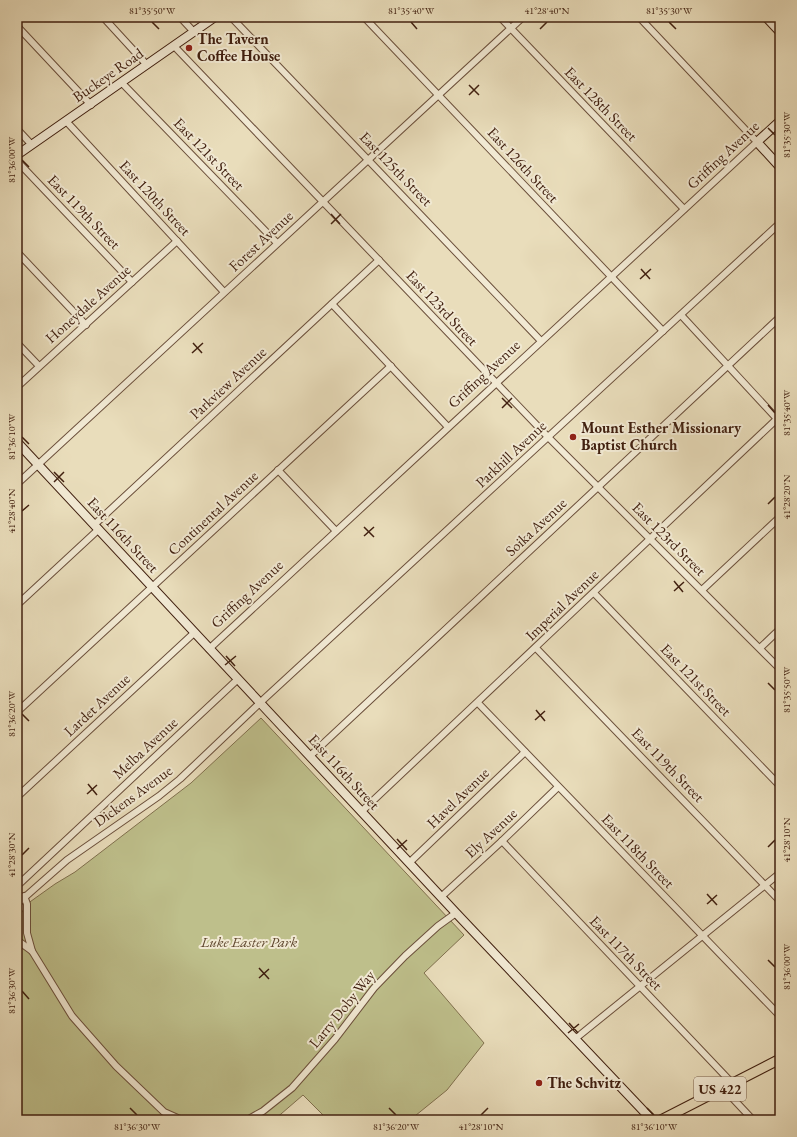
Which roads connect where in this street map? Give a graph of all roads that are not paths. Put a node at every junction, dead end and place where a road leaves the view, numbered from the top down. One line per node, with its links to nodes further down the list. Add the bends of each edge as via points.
1 (102, 17): 15 (street)
2 (180, 17): 12 (street)
3 (215, 17): 12 (main road, Buckeye Road)
4 (231, 17): 25 (street, East 125th Street)
5 (364, 17): 17 (street, East 126th Street)
6 (500, 17): 11 (street, East 128th Street)
7 (523, 17): 11 (street, Forest Avenue)
8 (639, 17): 22 (street)
9 (766, 17): 13 (main road)
10 (17, 26): 18 (street)
11 (511, 28): 17 (street, Forest Avenue); 29 (street, East 128th Street)
12 (194, 32): 14 (main road, Buckeye Road)
13 (780, 32)
14 (174, 46): 15 (main road, Buckeye Road); 28 (street, East 123rd Street)
15 (147, 65): 16 (main road, Buckeye Road)
16 (122, 83): 18 (main road, Buckeye Road); 32 (street, East 121st Street)
17 (439, 95): 25 (street, Forest Avenue); 35 (street, East 126th Street)
18 (91, 105): 19 (main road, Buckeye Road)
19 (66, 121): 23 (main road, Buckeye Road); 31 (street, East 120th Street)
20 (780, 121): 22 (main road, Griffing Avenue)
21 (17, 129): 23 (street)
22 (757, 142): 27 (main road); 29 (street, Griffing Avenue)
23 (31, 144): 24 (main road, Buckeye Road)
24 (17, 155)
25 (368, 159): 28 (street, Forest Avenue); 43 (street, East 125th Street)
26 (17, 161): 36 (street, East 119th Street)
27 (780, 167)
28 (322, 202): 32 (street, Forest Avenue); 34 (street, East 123rd Street)
29 (684, 209): 35 (street, Griffing Avenue)
30 (780, 223): 39 (street, Parkhill Avenue)
31 (177, 241): 36 (street, Honeydale Avenue); 37 (street, East 120th Street)
32 (277, 243): 37 (street, Forest Avenue)
33 (17, 252): 41 (street)
34 (379, 260): 38 (street, Parkview Avenue); 48 (street, East 123rd Street)
35 (611, 277): 42 (street, East 126th Street); 43 (street, Griffing Avenue)
36 (132, 282): 41 (street, Honeydale Avenue)
37 (224, 292): 54 (street, Forest Avenue)
38 (332, 304): 47 (street); 59 (street, Parkview Avenue)
39 (681, 315): 42 (street, Parkhill Avenue); 45 (street)
40 (780, 317): 45 (street, Soika Avenue)
41 (86, 325): 46 (street, Honeydale Avenue)
42 (663, 330): 52 (street, Parkhill Avenue)
43 (540, 341): 48 (street, Griffing Avenue)
44 (17, 343): 46 (street)
45 (728, 365): 50 (street); 57 (street, Soika Avenue)
46 (39, 366): 49 (street, Honeydale Avenue)
47 (391, 366): 51 (street); 55 (street, Continental Avenue)
48 (495, 383): 51 (street, Griffing Avenue); 52 (street, East 123rd Street)
49 (17, 387)
50 (779, 419): 61 (street, Imperial Avenue)
51 (448, 427): 60 (street, Griffing Avenue)
52 (548, 437): 57 (street, East 123rd Street); 73 (street, Parkhill Avenue)
53 (17, 442): 54 (main road, East 116th Street)
54 (38, 464): 56 (street, Forest Avenue); 59 (main road, East 116th Street)
55 (278, 470): 60 (street); 62 (street, Continental Avenue)
56 (17, 484)
57 (598, 487): 61 (street, East 123rd Street); 77 (street, Soika Avenue)
58 (780, 517): 63 (street)
59 (96, 527): 62 (main road, East 116th Street); 65 (street, Parkview Avenue)
60 (336, 531): 70 (street, Griffing Avenue)
61 (651, 539): 63 (street, East 123rd Street); 64 (street, Imperial Avenue)
62 (153, 587): 67 (main road, East 116th Street); 75 (street, Continental Avenue)
63 (702, 590): 69 (street, East 123rd Street)
64 (594, 592): 68 (street, Imperial Avenue); 78 (street, East 121st Street)
65 (17, 605)
66 (780, 629): 69 (street)
67 (194, 633): 70 (main road, East 116th Street); 80 (street, Lardet Avenue)
68 (536, 648): 74 (street, Imperial Avenue); 85 (street, East 119th Street)
69 (760, 648): 71 (street, East 123rd Street)
70 (209, 649): 72 (main road, East 116th Street)
71 (780, 669)
72 (238, 679): 73 (main road, East 116th Street); 86 (street, Melba Avenue)
73 (260, 703): 77 (main road, East 116th Street); 87 (street, Dickens Avenue, via 160,796 67,860)
74 (478, 703): 76 (street, East 118th Street); 81 (street, Imperial Avenue)
75 (17, 712)
76 (525, 752): 79 (street, East 118th Street); 83 (street, Havel Avenue)
77 (310, 756): 81 (main road, East 116th Street)
78 (780, 786)
79 (558, 787): 82 (street, Ely Avenue); 92 (street, East 118th Street)
80 (17, 797)
81 (361, 812): 83 (main road, East 116th Street)
82 (502, 842): 88 (street, Ely Avenue); 95 (street, East 117th Street)
83 (409, 862): 88 (main road, East 116th Street)
84 (780, 873): 85 (street)
85 (765, 885): 89 (street, East 119th Street); 92 (street)
86 (17, 886)
87 (24, 896): 90 (street, Dickens Avenue); 94 (street, via 27,904 27,933)
88 (441, 897): 91 (main road, East 116th Street)
89 (780, 901)
90 (17, 904)
91 (456, 913): 97 (main road, East 116th Street); 102 (street, Larry Doby Way, via 405,956 374,988 292,1088)
92 (702, 936): 95 (street); 96 (street, East 118th Street)
93 (17, 940): 94 (street)
94 (32, 951): 101 (street, via 72,1016 116,1066 164,1112)
95 (640, 986): 97 (street); 99 (street, East 117th Street)
96 (780, 1016)
97 (575, 1039): 103 (main road, East 116th Street)
98 (780, 1058): 99 (main road, US 422)
99 (732, 1083): 100 (main road, US 422)
100 (723, 1088): 104 (main road, US 422); 105 (street)
101 (182, 1120)
102 (247, 1120)
103 (652, 1120)
104 (661, 1120)
105 (753, 1120)

